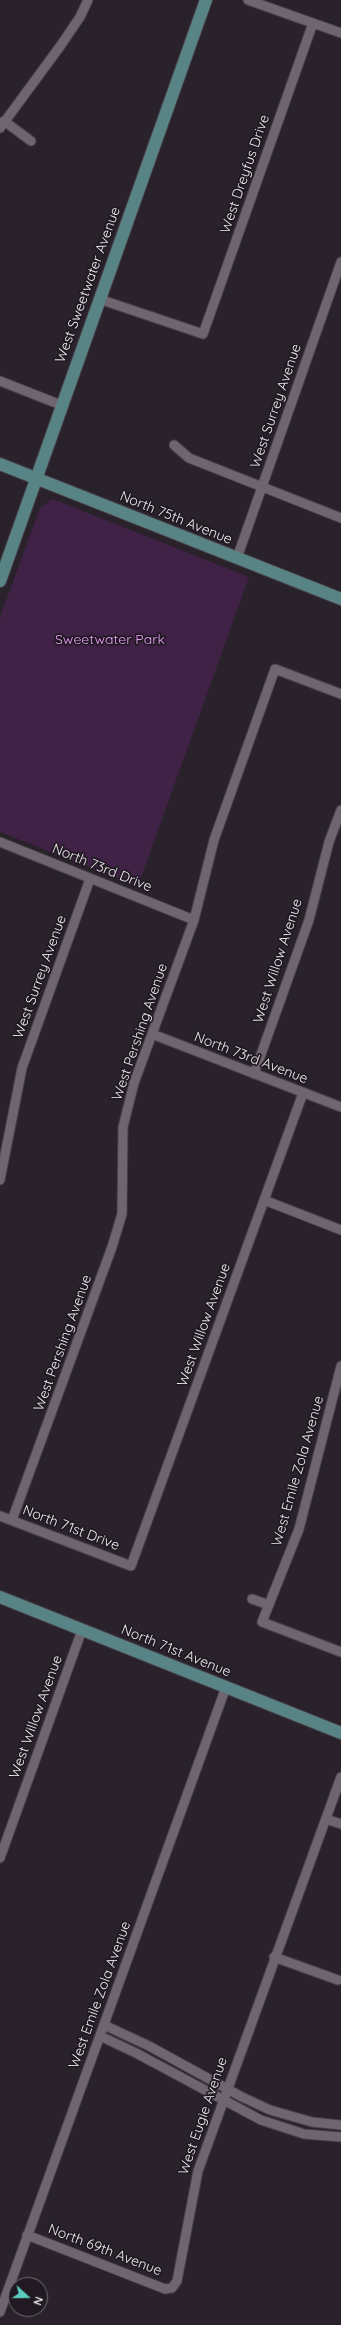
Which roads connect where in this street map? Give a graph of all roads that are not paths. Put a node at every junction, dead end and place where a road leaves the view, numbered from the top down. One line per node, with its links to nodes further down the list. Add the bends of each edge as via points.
1 (88, 0): 6 (street, via 80,18)
2 (206, 0): 9 (street, West Sweetwater Avenue)
3 (248, 0): 4 (street)
4 (313, 23): 5 (street); 9 (street, West Dreyfus Drive, via 204,334)
5 (341, 33)
6 (2, 125): 7 (street)
7 (31, 141)
8 (341, 262): 15 (street, West Surrey Avenue)
9 (99, 299): 11 (street, West Sweetwater Avenue)
10 (0, 381): 11 (street)
11 (61, 405): 14 (street, West Sweetwater Avenue)
12 (174, 445): 15 (street, via 189,458)
13 (0, 464): 14 (street, North 75th Avenue)
14 (36, 478): 17 (street, North 75th Avenue); 18 (street, West Sweetwater Avenue)
15 (262, 488): 16 (street); 17 (street, West Surrey Avenue)
16 (341, 518)
17 (237, 558): 20 (street, North 75th Avenue)
18 (3, 564): 19 (street, West Sweetwater Avenue)
19 (0, 581)
20 (341, 599)
21 (341, 694): 25 (street, West Pershing Avenue, via 275,668 214,840)
22 (341, 810): 27 (street, West Willow Avenue, via 325,857 309,920)
23 (0, 842): 24 (street, North 73rd Drive)
24 (90, 879): 25 (street, North 73rd Drive); 30 (street, West Surrey Avenue, via 22,1068)
25 (194, 920): 26 (street, West Pershing Avenue)
26 (152, 1034): 27 (street, North 73rd Avenue); 35 (street, West Pershing Avenue, via 134,1083 123,1127 122,1214 104,1270)
27 (254, 1074): 28 (street, North 73rd Avenue)
28 (303, 1093): 29 (street, North 73rd Avenue); 31 (street, West Willow Avenue)
29 (341, 1107)
30 (0, 1180)
31 (264, 1200): 32 (street); 36 (street, West Willow Avenue)
32 (341, 1230)
33 (341, 1366): 39 (street, West Emile Zola Avenue, via 299,1529)
34 (0, 1516): 35 (street, North 71st Drive)
35 (12, 1520): 36 (street, North 71st Drive)
36 (131, 1566)
37 (0, 1597): 40 (street, North 71st Avenue)
38 (252, 1599): 39 (street)
39 (269, 1606): 41 (street, West Emile Zola Avenue, via 262,1622)
40 (82, 1630): 42 (street, North 71st Avenue); 47 (street, West Willow Avenue)
41 (341, 1652)
42 (226, 1687): 43 (street, North 71st Avenue); 50 (street, West Emile Zola Avenue)
43 (341, 1732)
44 (341, 1777): 45 (street, West Eugie Avenue)
45 (326, 1819): 46 (street); 48 (street, West Eugie Avenue)
46 (341, 1824)
47 (0, 1858)
48 (274, 1957): 49 (street); 52 (street, West Eugie Avenue)
49 (338, 1980)
50 (104, 2025): 51 (street, West Emile Zola Avenue); 52 (street, via 149,2046)
51 (100, 2036): 53 (street); 58 (street, West Emile Zola Avenue)
52 (227, 2089): 53 (street, West Eugie Avenue); 54 (street, via 270,2110)
53 (223, 2100): 56 (street, via 276,2126); 59 (street, West Eugie Avenue, via 198,2171 177,2281)
54 (321, 2123): 55 (street); 56 (street)
55 (341, 2125)
56 (320, 2136): 57 (street)
57 (341, 2138)
58 (27, 2236): 59 (street, North 69th Avenue, via 165,2289); 60 (street, West Emile Zola Avenue)
59 (172, 2288)
60 (0, 2312)

